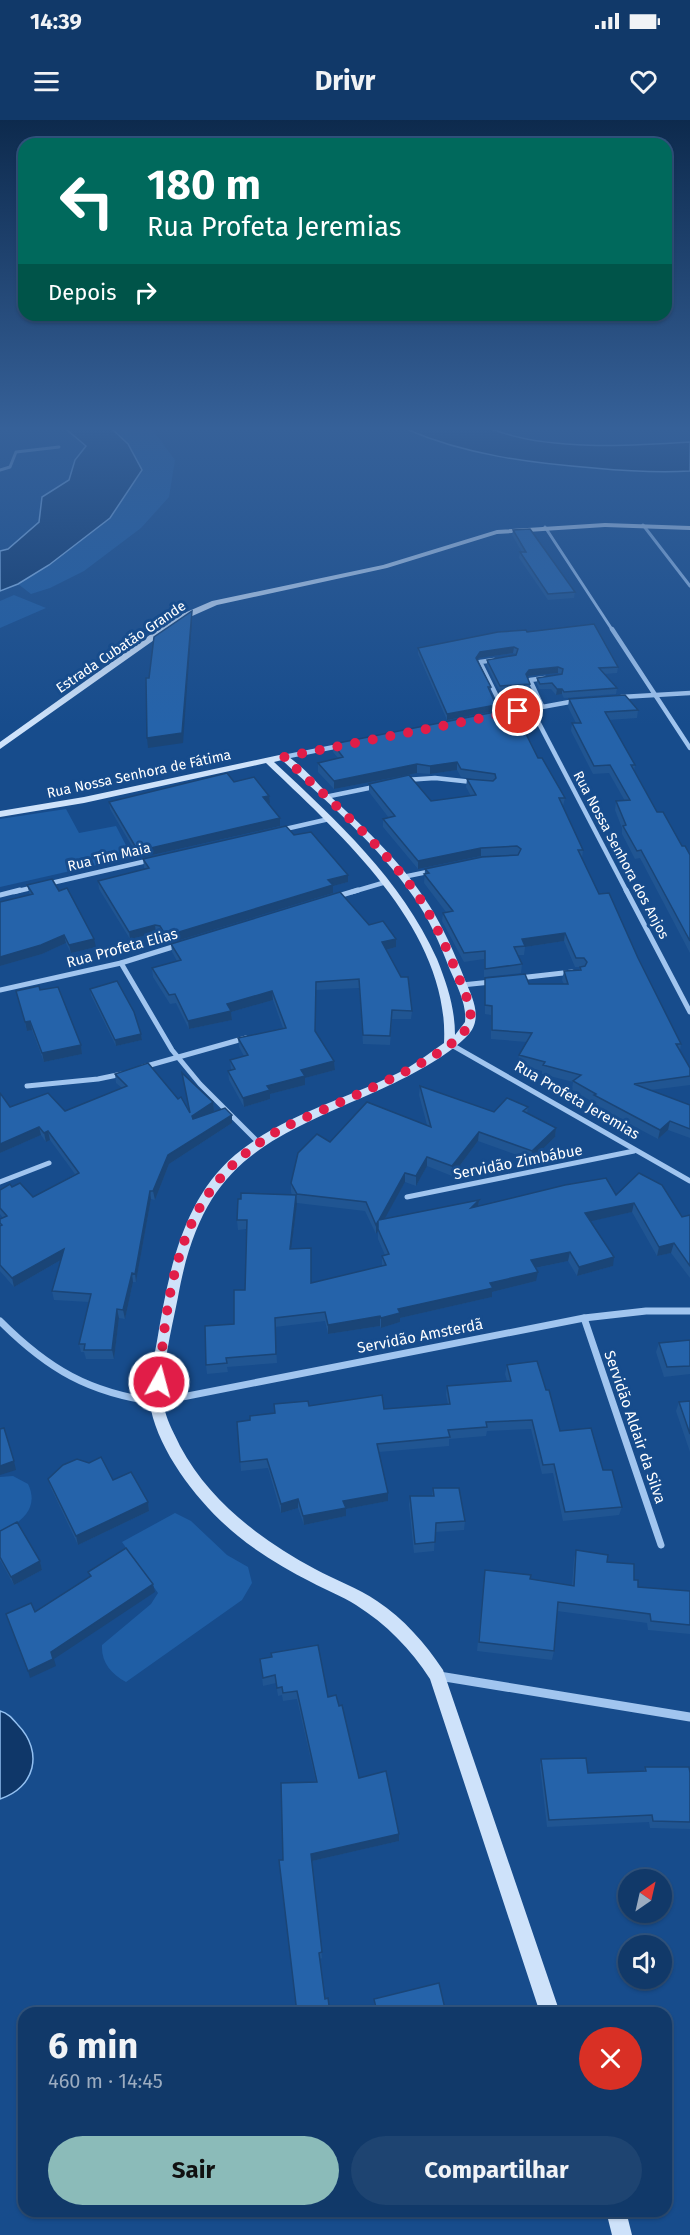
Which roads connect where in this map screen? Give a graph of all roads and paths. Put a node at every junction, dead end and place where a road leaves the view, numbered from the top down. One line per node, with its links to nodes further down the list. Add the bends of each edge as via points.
1 (545, 527): 8 (street)
2 (539, 528): 15 (street, Estrada Cubatão Grande, via 487,534 385,567 202,608 173,623)
3 (645, 528): 4 (street)
4 (690, 586)
5 (502, 658): 13 (street, via 480,662)
6 (548, 678): 11 (street, via 530,680)
7 (690, 693): 8 (street)
8 (655, 695): 9 (street); 17 (street)
9 (610, 698)
10 (578, 700): 11 (street)
11 (542, 706): 12 (street)
12 (531, 708): 13 (street); 40 (street, Rua Nossa Senhora dos Anjos)
13 (505, 713): 14 (street)
14 (482, 718)
15 (0, 746)
16 (342, 746): 18 (street)
17 (690, 748)
18 (284, 757): 19 (street, Rua Nossa Senhora de Fátima); 23 (street)
19 (268, 760): 24 (street, Rua Nossa Senhora de Fátima); 25 (street)
20 (395, 782): 21 (street, via 418,777)
21 (480, 783)
22 (383, 785): 23 (street)
23 (325, 797): 29 (street)
24 (0, 814)
25 (328, 819): 26 (street); 30 (street)
26 (272, 832)
27 (159, 858): 31 (street, Rua Tim Maia)
28 (438, 870): 29 (street)
29 (403, 877): 30 (street); 38 (street, via 427,911)
30 (386, 882): 32 (street); 42 (street, via 417,928 442,984 450,1013)
31 (0, 895)
32 (330, 899)
33 (187, 943): 34 (street, Rua Profeta Elias)
34 (120, 963): 39 (street, Rua Profeta Elias); 43 (street)
35 (581, 971): 36 (street)
36 (510, 980)
37 (498, 981): 38 (street)
38 (462, 985): 42 (street, via 471,1012 469,1025)
39 (0, 990)
40 (690, 1012)
41 (252, 1037): 43 (street)
42 (450, 1044): 47 (street, via 408,1072 313,1113); 48 (street, Rua Profeta Jeremias)
43 (177, 1057): 44 (street); 47 (street)
44 (136, 1070)
45 (126, 1073): 46 (street)
46 (27, 1086)
47 (259, 1143): 56 (street, via 219,1180 192,1221 169,1307)
48 (635, 1151): 50 (street, Rua Profeta Jeremias); 52 (street, Servidão Zimbábue)
49 (49, 1163): 51 (street)
50 (690, 1181)
51 (0, 1182)
52 (407, 1197)
53 (690, 1311): 54 (street, Servidão Amsterdã)
54 (584, 1318): 56 (street, Servidão Amsterdã); 57 (street, Servidão Aldair da Silva)
55 (0, 1321): 56 (street, via 41,1358 76,1380 109,1394)
56 (157, 1402): 58 (street, via 179,1459 218,1511 253,1540 361,1599 409,1638)
57 (660, 1545)
58 (437, 1675): 59 (street); 60 (street)
59 (690, 1717)
60 (548, 2007)
61 (618, 2217): 62 (street)
62 (622, 2235)

